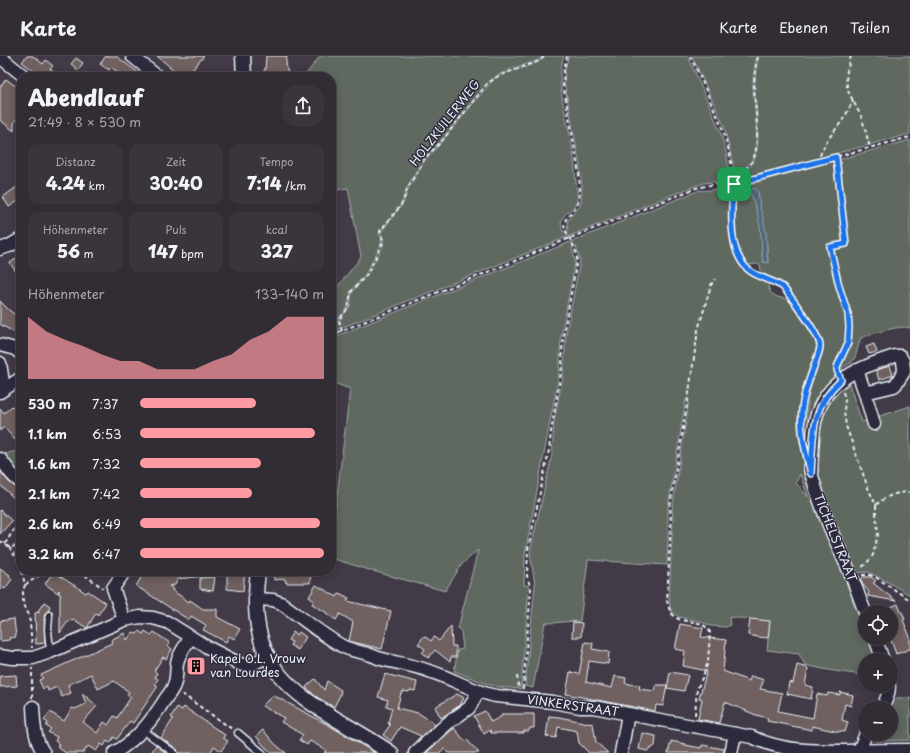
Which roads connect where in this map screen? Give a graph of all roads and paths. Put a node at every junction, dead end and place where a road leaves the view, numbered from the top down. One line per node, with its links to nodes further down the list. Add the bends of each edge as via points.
1 (132, 56): 10 (street)
2 (243, 56): 11 (street)
3 (545, 56): 23 (path, HOLZKUILERWEG, via 539,61 503,73 491,80 425,158 400,207 380,231 383,242 367,274 351,292 349,306 339,320)
4 (567, 56): 19 (path, via 563,85 580,192 578,204 564,222)
5 (690, 56): 17 (path, via 724,134)
6 (758, 56): 17 (path, via 754,85 757,134 755,152 748,167)
7 (851, 56): 12 (path, via 846,81)
8 (3, 60): 9 (street)
9 (19, 72)
10 (152, 72)
11 (242, 72)
12 (853, 100): 14 (path, via 862,118); 16 (path, via 842,121 826,142)
13 (910, 137): 14 (path)
14 (870, 148): 15 (path)
15 (836, 157): 16 (path); 29 (path, via 846,244 830,247 848,314 849,327 848,343 837,367)
16 (817, 162): 18 (path)
17 (733, 176): 18 (path)
18 (734, 184): 19 (path, via 696,188); 34 (path, via 731,218 739,259 754,273 783,287 819,342 818,355 802,410 802,436)
19 (570, 238): 23 (path); 67 (path, via 578,261 564,332 562,366 550,450 528,549 527,576 531,589)
20 (16, 242): 21 (street)
21 (0, 249)
22 (715, 279): 70 (path, via 698,330 670,506 668,608 675,618 705,626 710,632 708,662 697,689)
23 (342, 331): 24 (path)
24 (336, 334)
25 (0, 345): 26 (street)
26 (16, 350)
27 (0, 363): 31 (street)
28 (857, 370): 29 (street); 32 (street); 32 (street, via 895,356 902,358 904,372 894,386)
29 (841, 380): 36 (street, via 823,400 816,416); 39 (path, via 846,426)
30 (16, 381): 31 (street)
31 (2, 390)
32 (865, 393): 33 (street)
33 (874, 424)
34 (805, 448): 36 (street, TICHELSTRAAT)
35 (0, 460): 37 (street)
36 (811, 474): 51 (street, TICHELSTRAAT, via 818,499)
37 (16, 479)
38 (910, 492): 39 (path, via 892,495)
39 (876, 505): 51 (path, via 878,534 873,555)
40 (16, 526): 42 (path)
41 (0, 541): 42 (path)
42 (5, 544): 43 (path)
43 (9, 546): 44 (path); 45 (path)
44 (16, 546)
45 (16, 557)
46 (23, 576): 52 (path)
47 (38, 576): 52 (path)
48 (86, 576): 53 (path)
49 (121, 576): 53 (street, via 113,588)
50 (258, 576): 54 (street)
51 (851, 576): 55 (path, via 870,575); 56 (street, TICHELSTRAAT)
52 (25, 584): 63 (path, via 23,600 30,622)
53 (116, 596): 58 (street)
54 (256, 599): 62 (street, via 259,635); 66 (street, VINKERSTRAAT, via 281,603 350,650 429,671)
55 (910, 600)
56 (862, 605)
57 (49, 615): 60 (lane)
58 (124, 620): 59 (street, via 153,618 167,622); 60 (street)
59 (191, 637): 62 (street, via 242,665 253,664); 65 (street, via 177,662)
60 (50, 652): 63 (street)
61 (0, 656): 63 (street)
62 (267, 656): 81 (street, via 281,678 297,693)
63 (33, 658): 68 (path)
64 (517, 676): 67 (path)
65 (173, 688): 71 (street); 72 (path)
66 (478, 691): 67 (street, VINKERSTRAAT); 82 (street, via 469,708 449,722)
67 (522, 699): 69 (street, VINKERSTRAAT, via 594,707)
68 (33, 707): 77 (street, via 35,732)
69 (628, 714): 70 (street, VINKERSTRAAT); 83 (street)
70 (694, 727): 73 (street, VINKERSTRAAT)
71 (143, 730): 78 (street); 79 (lane)
72 (238, 733): 80 (lane)
73 (734, 734): 76 (street, VINKERSTRAAT, via 794,749); 84 (street)
74 (863, 741): 76 (street)
75 (910, 750): 76 (street, VINKERSTRAAT)
76 (859, 752)
77 (44, 753)
78 (114, 753)
79 (174, 753)
80 (262, 753)
81 (391, 753)
82 (415, 753)
83 (621, 753)
84 (731, 753)

